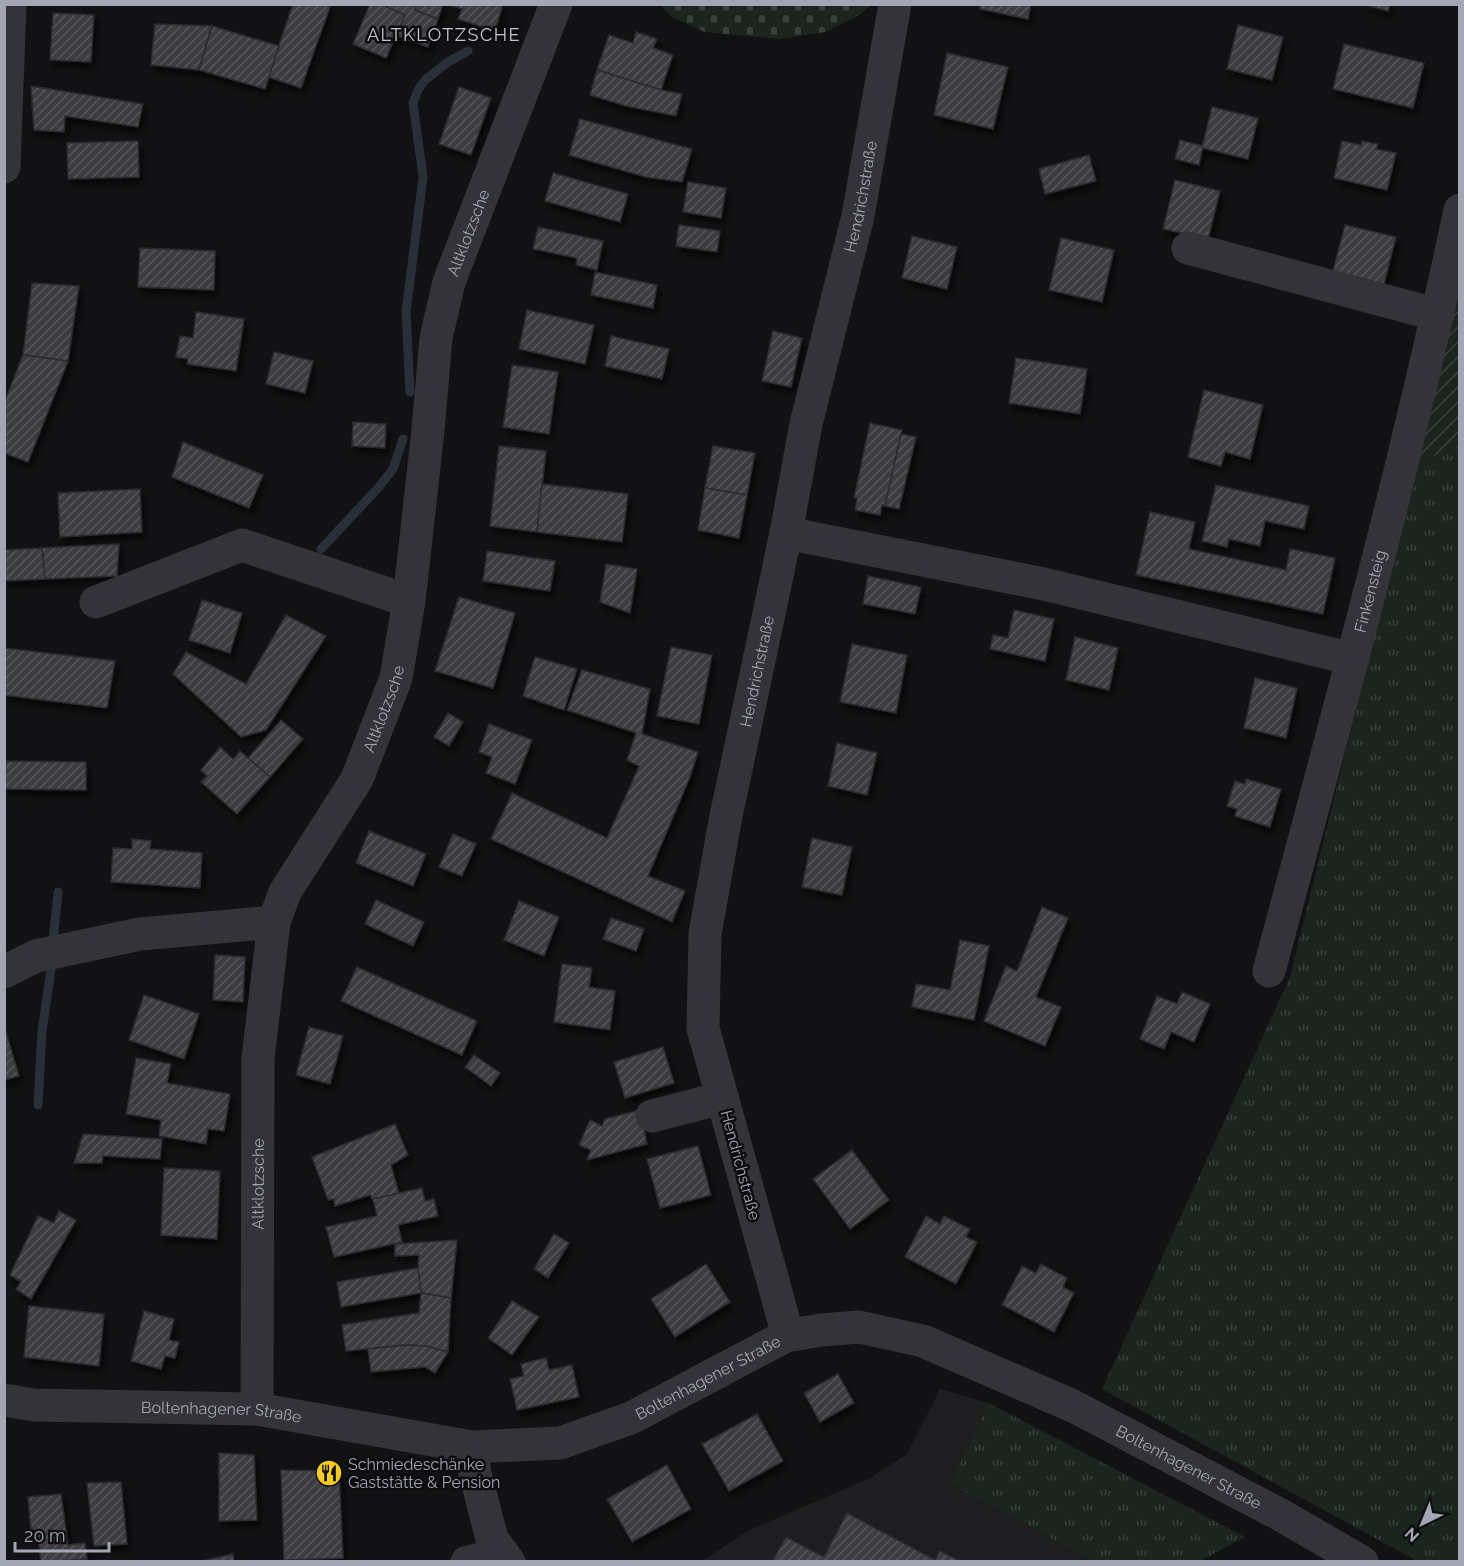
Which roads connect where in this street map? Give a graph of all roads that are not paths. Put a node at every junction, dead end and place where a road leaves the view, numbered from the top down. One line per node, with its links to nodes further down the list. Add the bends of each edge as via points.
1 (10, 4): 4 (street)
2 (556, 4): 9 (street, Altklotzsche, via 448,282 436,338)
3 (895, 4): 8 (street, Hendrichstraße, via 858,216 806,424)
4 (4, 167)
5 (1460, 210): 7 (street, Finkensteig)
6 (1188, 248): 7 (street)
7 (1438, 315): 11 (street, Finkensteig)
8 (786, 533): 11 (street, via 1044,584); 15 (street, Hendrichstraße, via 705,934 703,1028)
9 (409, 601): 10 (street, via 242,545); 12 (street, Altklotzsche, via 396,678 357,778 285,892)
10 (96, 602)
11 (1353, 659): 13 (street, Finkensteig)
12 (274, 921): 14 (street, via 140,934 36,956); 19 (street, Altklotzsche, via 258,1059)
13 (1269, 971)
14 (4, 972)
15 (722, 1098): 16 (street); 17 (street, Hendrichstraße)
16 (652, 1116)
17 (786, 1336): 20 (street, Boltenhagener Straße, via 631,1418 560,1443); 23 (street, Boltenhagener Straße, via 859,1327 923,1341 1073,1406)
18 (4, 1400): 19 (street, Boltenhagener Straße, via 34,1405)
19 (257, 1409): 20 (street, Boltenhagener Straße)
20 (472, 1447): 21 (street, via 492,1539)
21 (506, 1558): 22 (street)
22 (467, 1562)
23 (1362, 1562)

